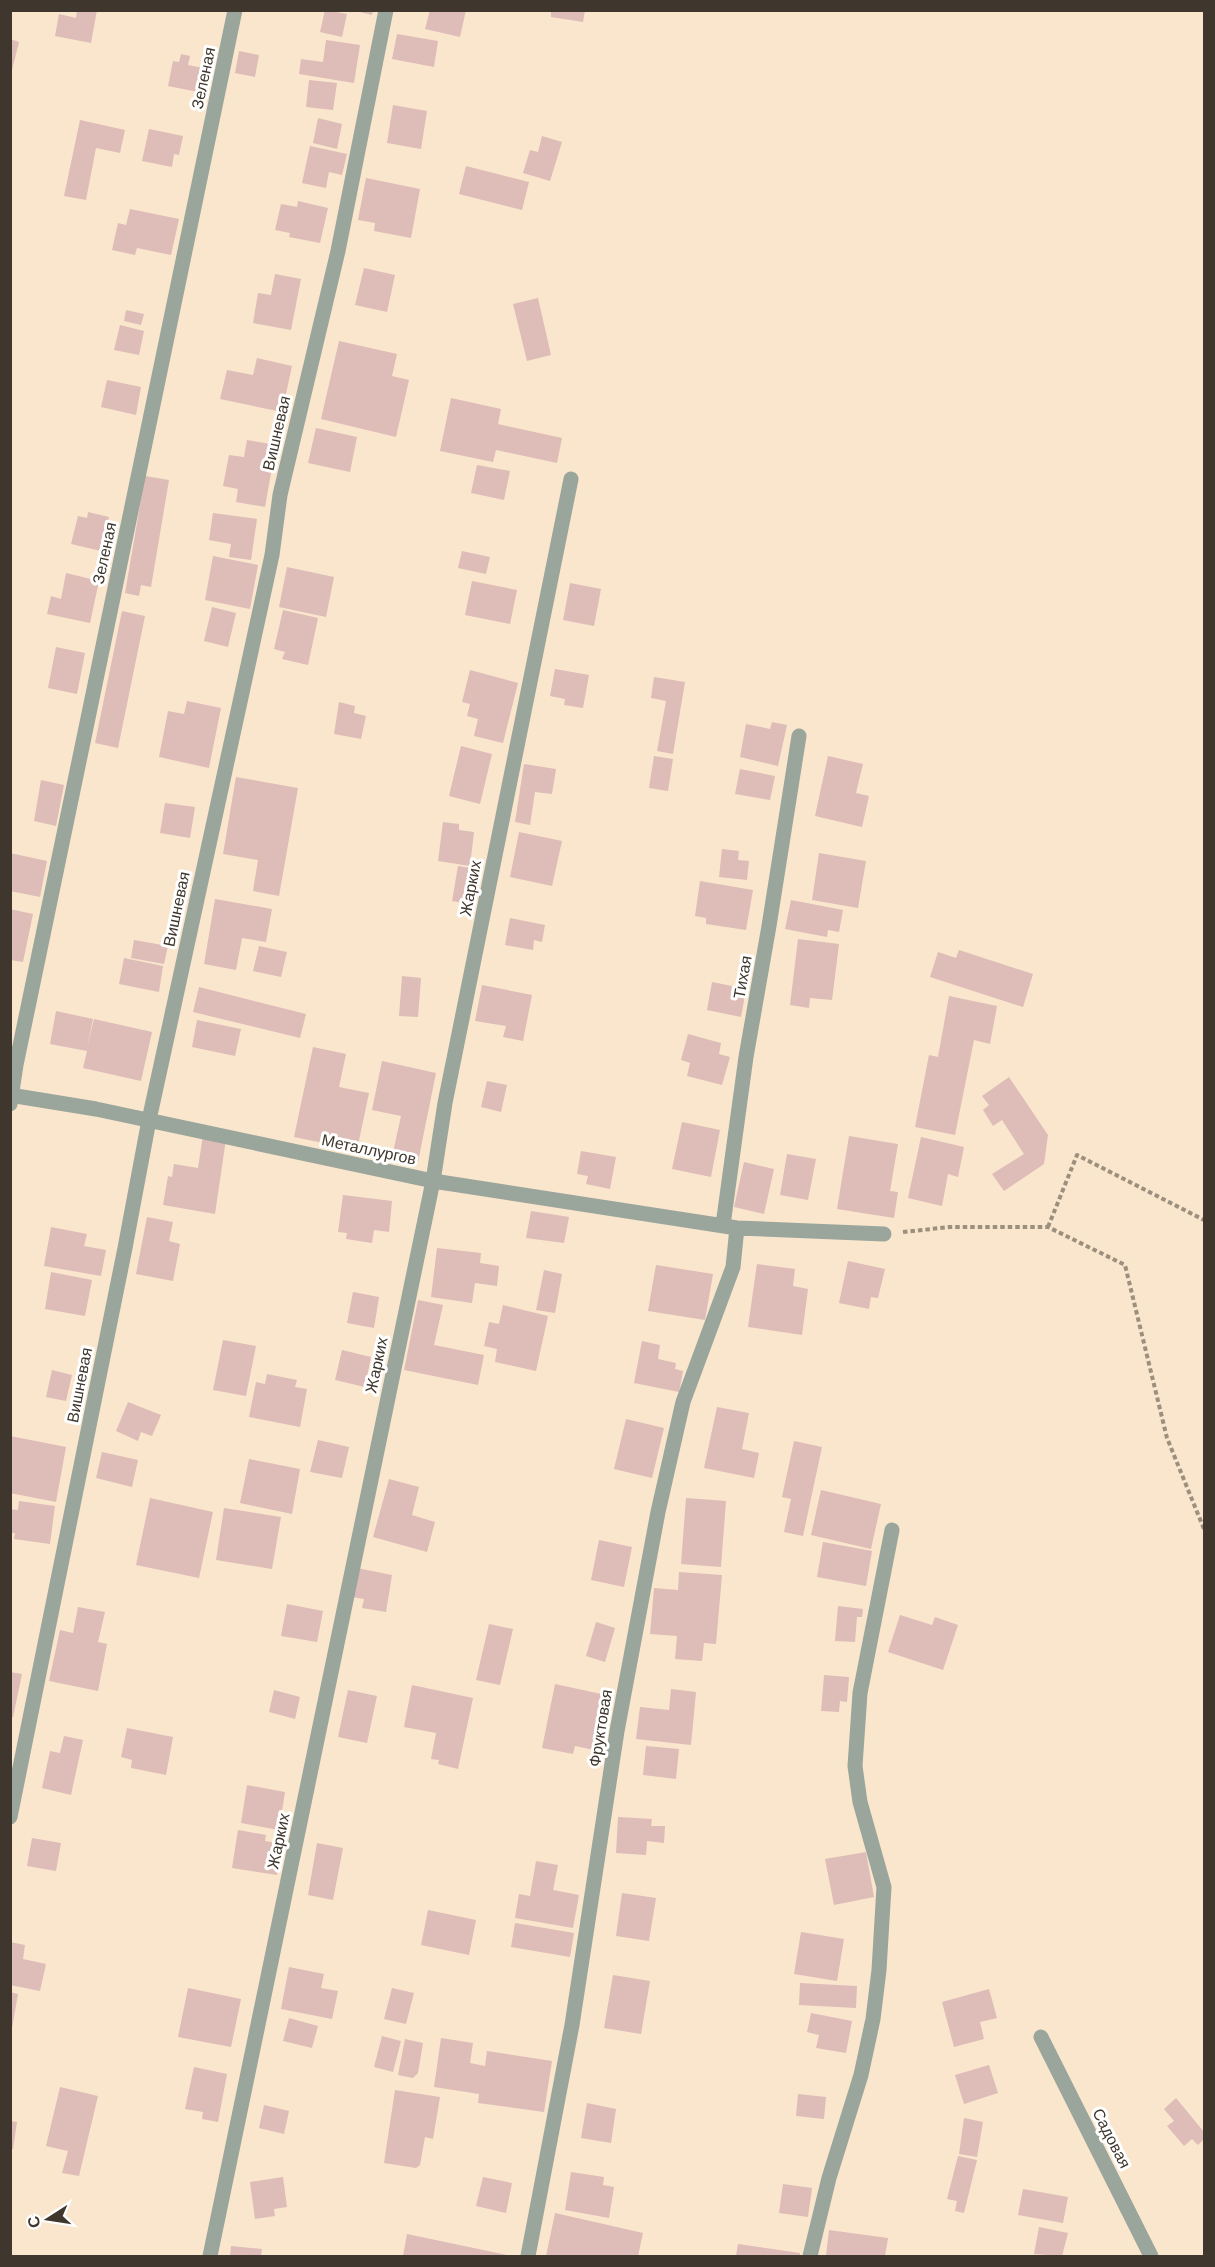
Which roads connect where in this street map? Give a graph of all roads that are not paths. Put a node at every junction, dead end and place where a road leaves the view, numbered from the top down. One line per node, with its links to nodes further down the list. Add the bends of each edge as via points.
1 (235, 10): 5 (street, Зеленая)
2 (386, 10): 6 (street, Вишневая, via 338,251 280,495 272,555)
3 (571, 479): 7 (street, Жарких, via 447,1091)
4 (799, 736): 8 (street, Тихая, via 744,1068)
5 (11, 1098): 6 (street, Металлургов)
6 (149, 1120): 7 (street, Металлургов); 11 (street, Вишневая)
7 (433, 1181): 8 (street, Металлургов); 13 (street, Жарких)
8 (730, 1227): 9 (street, Металлургов); 14 (street, Фруктовая, via 733,1267 683,1402 658,1512 617,1731 572,2025)
9 (885, 1234)
10 (892, 1530): 15 (street, via 860,1693 855,1766 860,1802 884,1887 877,1989 861,2075)
11 (10, 1817)
12 (1041, 2037): 16 (street, Садовая)
13 (210, 2256)
14 (528, 2256)
15 (810, 2256)
16 (1151, 2256)

